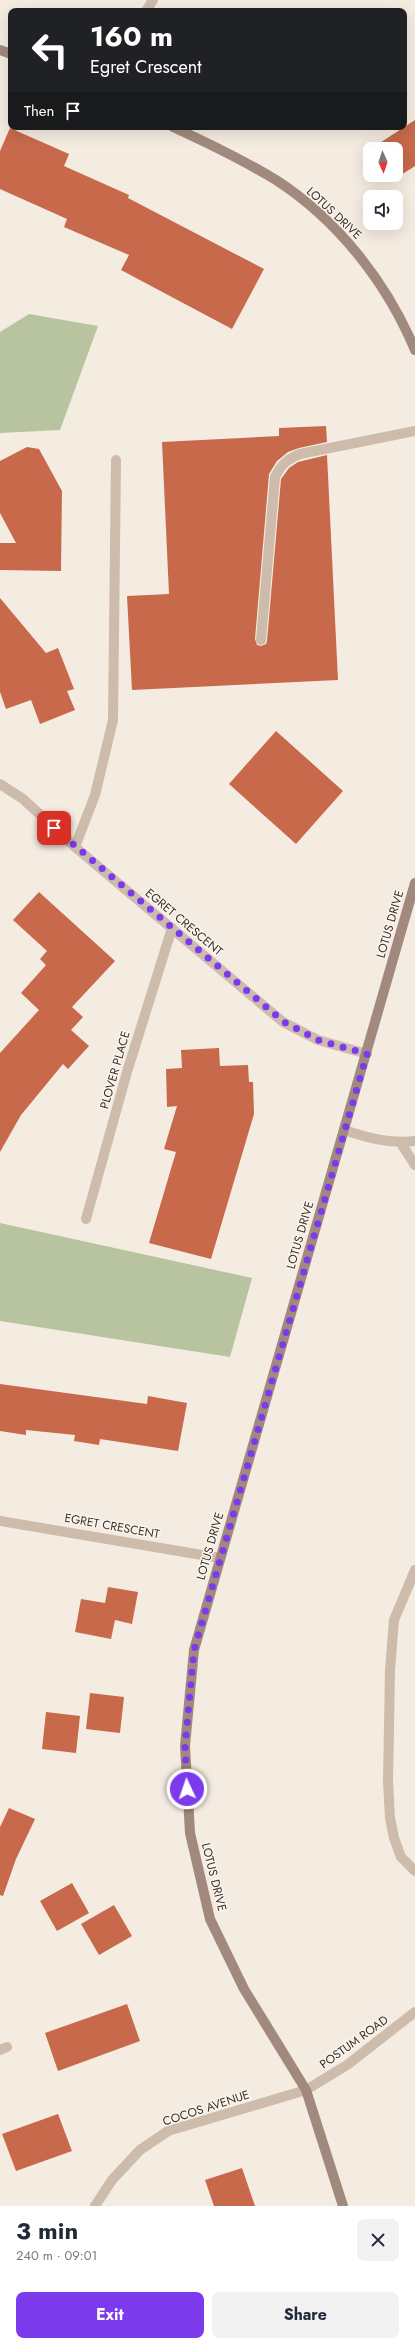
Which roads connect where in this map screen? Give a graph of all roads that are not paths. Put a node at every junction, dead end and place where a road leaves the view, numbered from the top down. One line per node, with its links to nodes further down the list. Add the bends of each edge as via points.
1 (179, 130): 2 (street, LOTUS DRIVE, via 276,181 313,208 354,248 386,296)
2 (415, 350)
3 (415, 432): 5 (street, via 300,454 288,459 281,466 275,478)
4 (116, 460): 7 (street, via 113,720 95,795)
5 (261, 640)
6 (0, 784): 7 (street, EGRET CRESCENT, via 24,799)
7 (75, 847): 9 (street, EGRET CRESCENT)
8 (415, 883): 10 (street, LOTUS DRIVE)
9 (172, 928): 10 (street, EGRET CRESCENT, via 284,1022 318,1040); 15 (street, PLOVER PLACE, via 127,1072)
10 (367, 1054): 11 (street, LOTUS DRIVE)
11 (344, 1130): 13 (street, via 370,1138); 17 (street, LOTUS DRIVE)
12 (415, 1141): 13 (street)
13 (400, 1142): 14 (street)
14 (415, 1165)
15 (86, 1219)
16 (0, 1521): 17 (street, EGRET CRESCENT)
17 (220, 1558): 21 (street, LOTUS DRIVE, via 194,1650 185,1746 190,1833 210,1919 244,1989)
18 (415, 1570): 19 (street, via 394,1620 390,1670 388,1782 394,1838 401,1858)
19 (415, 1871)
20 (415, 2012): 21 (street, POSTUM ROAD, via 347,2065)
21 (306, 2090): 22 (street, COCOS AVENUE, via 168,2131 140,2150 112,2180); 23 (street, LOTUS DRIVE)
22 (95, 2206)
23 (343, 2206)

